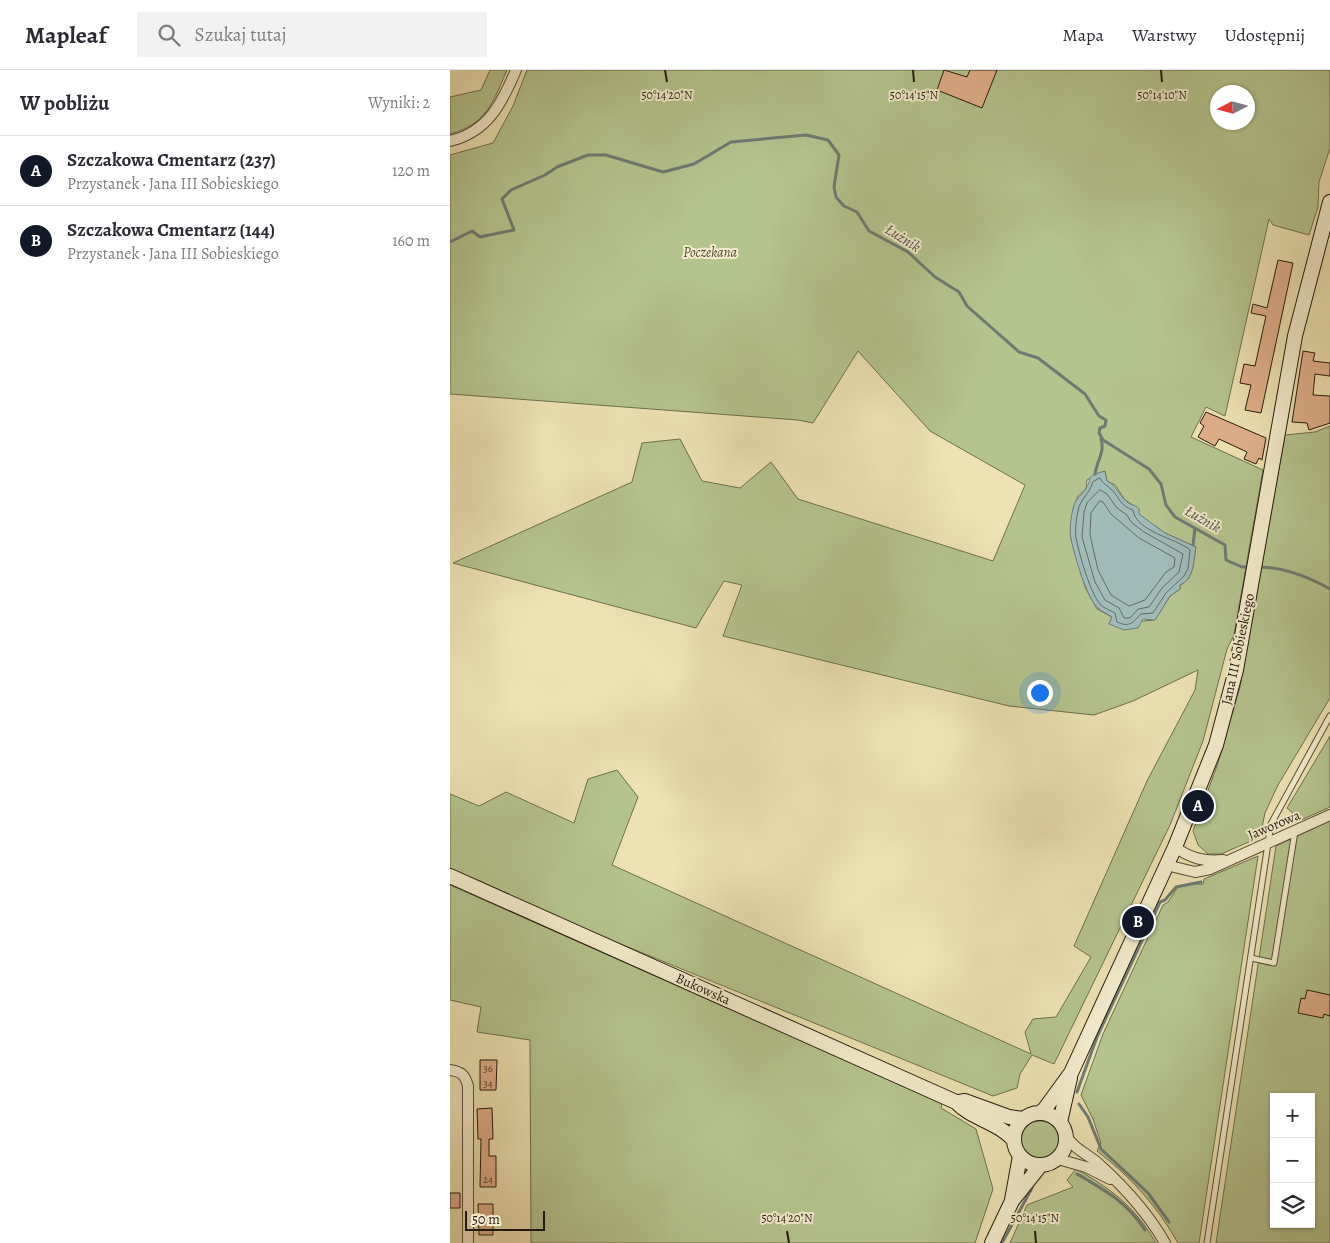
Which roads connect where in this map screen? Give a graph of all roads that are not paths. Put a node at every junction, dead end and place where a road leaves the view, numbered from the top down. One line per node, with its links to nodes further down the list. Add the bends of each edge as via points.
1 (516, 70): 2 (street, via 503,101 489,120 477,130)
2 (450, 141)
3 (1330, 202): 8 (street, Jana III Sobieskiego, via 1295,336 1236,670 1216,744)
4 (1330, 716): 7 (lane, via 1271,824)
5 (1330, 816): 6 (street, Jaworowa)
6 (1295, 831): 7 (street, Jaworowa); 12 (lane, via 1274,963)
7 (1269, 842): 9 (street, Jaworowa); 12 (lane)
8 (1175, 847): 9 (street, Jaworowa, via 1208,861); 10 (street, Jana III Sobieskiego)
9 (1228, 859): 10 (street, Jaworowa, via 1210,869 1195,872)
10 (1166, 865): 14 (street, Jana III Sobieskiego)
11 (450, 876): 15 (street, Bukowska)
12 (1251, 958): 29 (lane)
13 (450, 1070): 26 (street, via 465,1076 468,1086)
14 (1071, 1073): 16 (street); 18 (street)
15 (956, 1102): 17 (street, via 965,1101 1008,1117); 20 (street)
16 (1039, 1113): 17 (street); 18 (street)
17 (1023, 1119): 20 (street)
18 (1060, 1122): 19 (street)
19 (1066, 1135): 22 (street, via 1066,1144); 24 (street, via 1070,1143 1099,1164)
20 (1014, 1140): 21 (street)
21 (1020, 1156): 23 (street); 25 (street)
22 (1058, 1159): 23 (street); 24 (street, via 1086,1167)
23 (1040, 1166): 25 (street)
24 (1117, 1183): 28 (street, via 1140,1206)
25 (1012, 1200): 27 (street)
26 (468, 1243)
27 (992, 1243)
28 (1165, 1243)
29 (1207, 1243)

